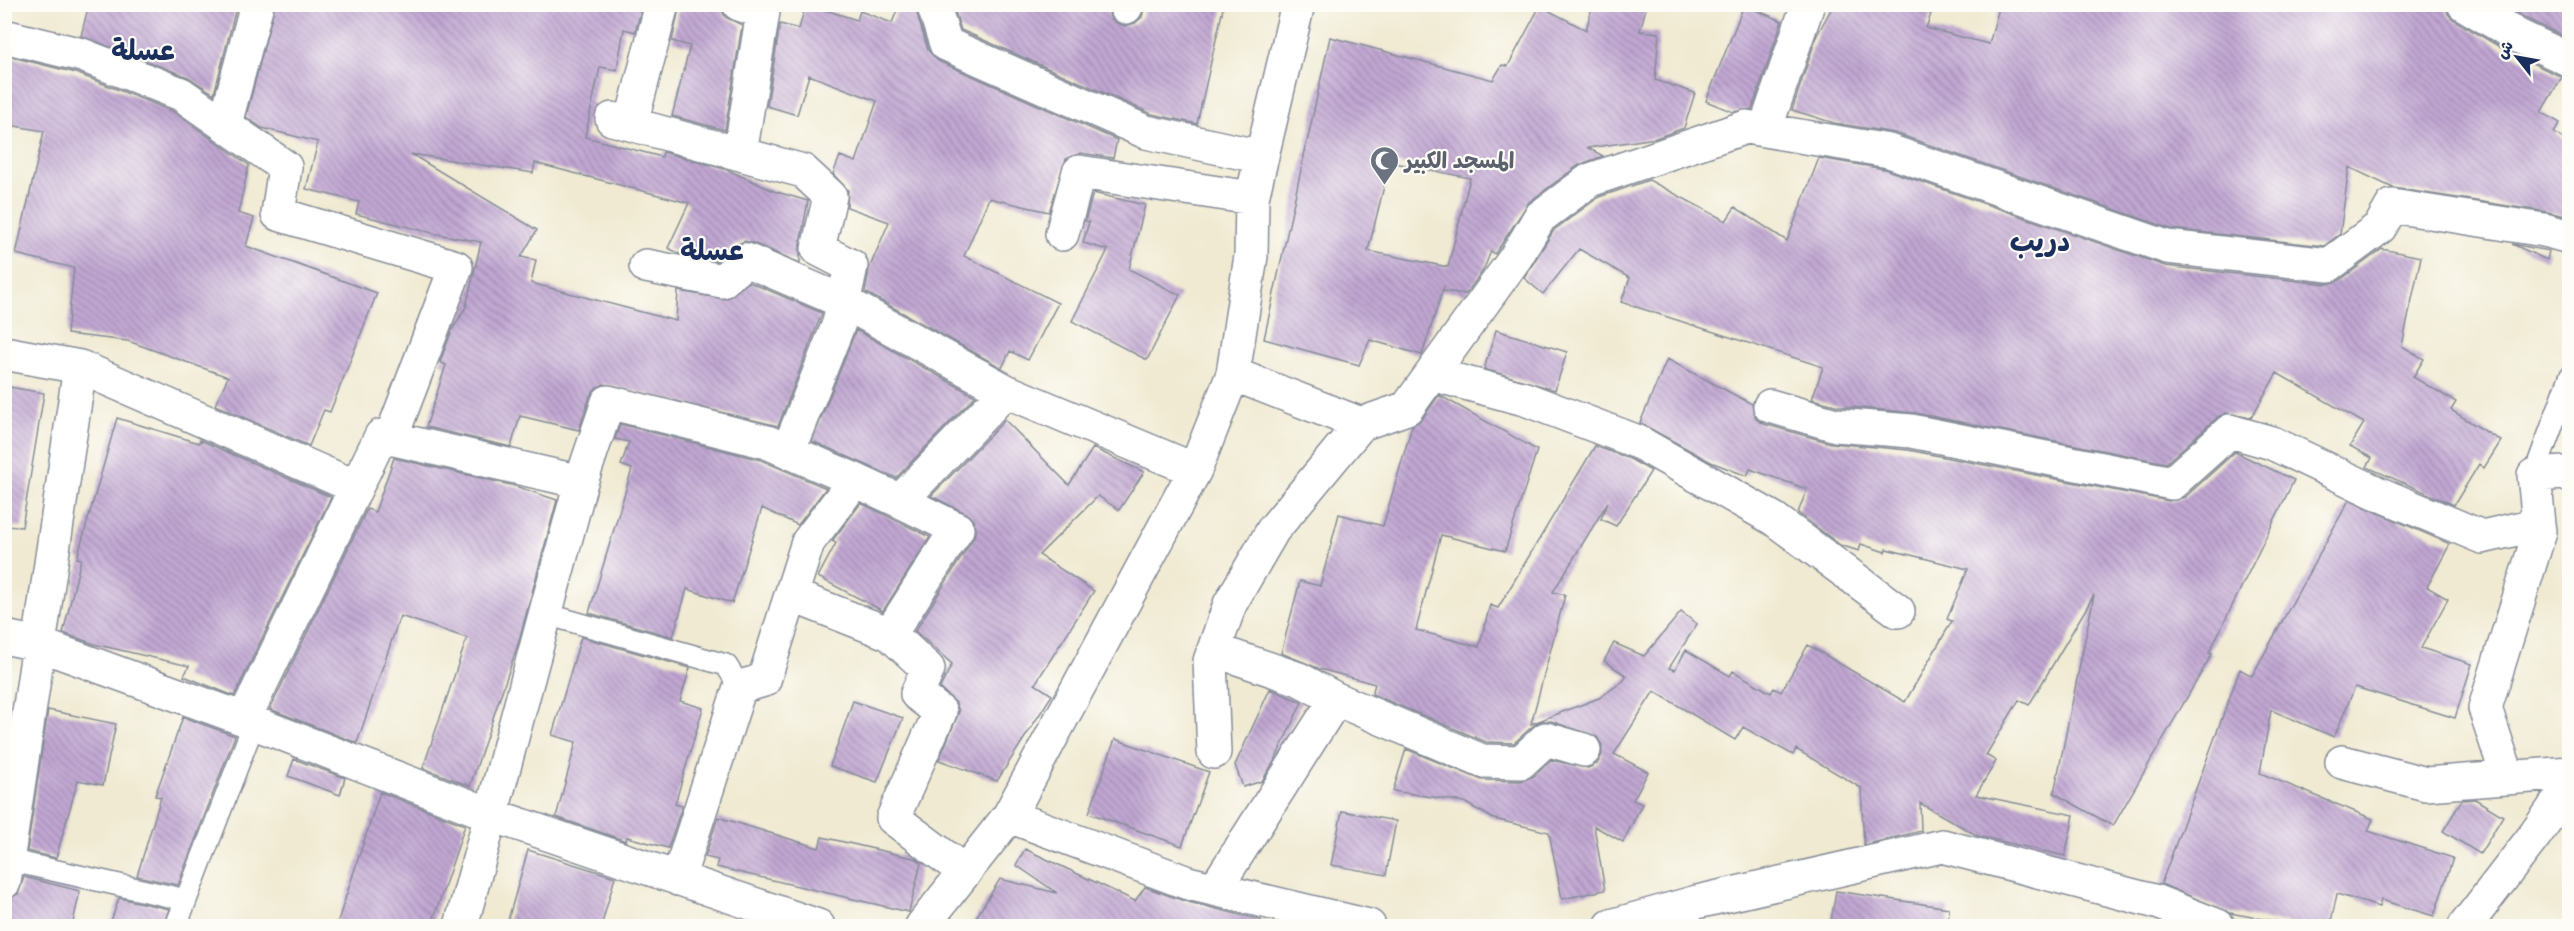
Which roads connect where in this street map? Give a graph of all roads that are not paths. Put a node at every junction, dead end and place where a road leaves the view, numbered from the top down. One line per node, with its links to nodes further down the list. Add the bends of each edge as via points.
1 (257, 4): 10 (street)
2 (662, 4): 12 (street, via 621,122)
3 (739, 4): 12 (street, via 763,12)
4 (933, 4): 13 (street, via 946,44 1146,132)
5 (1298, 4): 13 (street)
6 (1808, 4): 11 (street)
7 (2464, 4): 9 (street, via 2518,36)
8 (4, 36): 10 (street, via 82,55 170,90)
9 (2570, 60)
10 (225, 124): 27 (street, via 285,167 278,214 456,267)
11 (1765, 130): 16 (street, via 1889,151 2167,247 2329,265 2380,226 2392,206); 22 (street, via 1746,127 1590,180 1540,217)
12 (741, 154): 18 (street, via 803,171 830,196 818,249 851,266)
13 (1262, 157): 14 (street)
14 (1252, 198): 15 (street, via 1079,172); 21 (street, via 1251,256)
15 (1062, 234)
16 (2570, 237)
17 (646, 266): 18 (street, via 722,281 746,260)
18 (843, 302): 24 (street); 28 (street, via 839,323)
19 (4, 353): 20 (street)
20 (80, 367): 34 (street); 42 (street)
21 (1233, 374): 26 (street); 29 (street)
22 (1432, 374): 26 (street, via 1407,408); 38 (street, via 1524,399 1638,442 1774,519)
23 (2570, 378): 30 (lane)
24 (1006, 391): 29 (street); 35 (street)
25 (1770, 406): 36 (street, via 1836,424 1911,431 2172,483 2230,431 2271,443 2482,537)
26 (1361, 424): 43 (street, via 1273,530 1230,604)
27 (391, 438): 33 (street); 34 (street, via 381,436)
28 (788, 451): 32 (street); 33 (street, via 767,442 608,402)
29 (1195, 470): 54 (street)
30 (2534, 474): 31 (street); 36 (street)
31 (2570, 476)
32 (855, 480): 35 (street); 37 (street, via 808,542)
33 (581, 482): 39 (street)
34 (356, 487): 46 (street)
35 (900, 501): 40 (street, via 957,529)
36 (2539, 524): 51 (street, via 2485,708)
37 (791, 595): 40 (street); 44 (street, via 764,680)
38 (1898, 611)
39 (546, 615): 44 (lane, via 726,665); 53 (street)
40 (890, 634): 56 (street, via 928,669 916,694 940,712 893,818)
41 (4, 637): 42 (street)
42 (38, 644): 46 (street); 55 (street)
43 (1214, 650): 45 (street, via 1299,679); 48 (street, via 1210,661)
44 (740, 687): 58 (street)
45 (1336, 699): 47 (street, via 1482,762 1521,762 1546,739); 59 (street)
46 (249, 721): 53 (street); 60 (lane)
47 (1584, 750)
48 (1214, 752)
49 (2342, 762): 51 (street, via 2426,784)
50 (2570, 773): 51 (street)
51 (2508, 778)
52 (2570, 785): 57 (street)
53 (492, 815): 58 (street); 63 (street)
54 (1009, 816): 56 (street); 59 (street, via 1188,883)
55 (6, 871): 60 (lane)
56 (965, 872): 65 (street)
57 (2502, 878): 69 (street); 70 (street)
58 (678, 879): 64 (street)
59 (1215, 889): 61 (street)
60 (186, 900): 62 (lane)
61 (1314, 920): 66 (street)
62 (176, 927)
63 (460, 927)
64 (818, 927)
65 (922, 927)
66 (1369, 927)
67 (1611, 927): 68 (street, via 1697,902 1942,846 2157,902)
68 (2218, 927)
69 (2465, 927)
70 (2488, 927)

